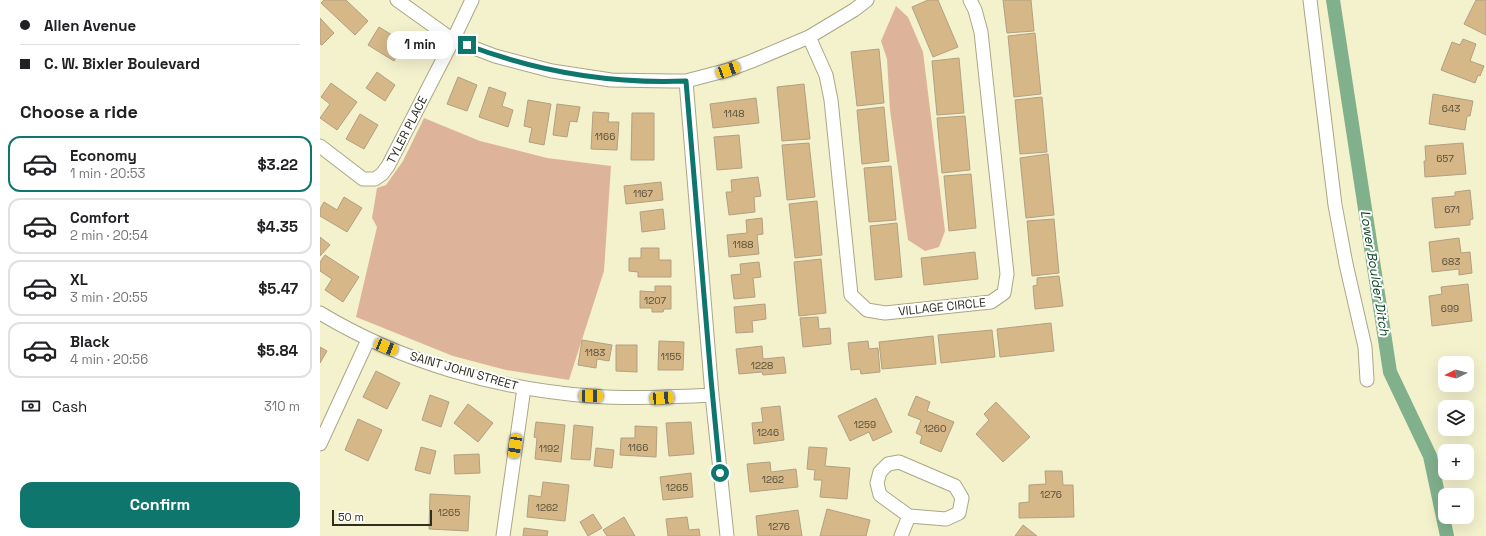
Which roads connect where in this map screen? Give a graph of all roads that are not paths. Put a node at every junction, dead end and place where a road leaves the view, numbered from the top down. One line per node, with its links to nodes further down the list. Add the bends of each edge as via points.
1 (396, 0): 7 (street)
2 (472, 0): 7 (street, TYLER PLACE)
3 (867, 0): 6 (street)
4 (970, 0): 6 (street, VILLAGE CIRCLE, via 981,32 1007,274 1004,293 991,302 884,313 867,310 851,295 831,100 826,75)
5 (1310, 0): 12 (street, via 1335,205 1365,347)
6 (809, 37): 8 (street, via 728,70)
7 (453, 40): 8 (street, via 495,56 552,72 611,80); 9 (street, TYLER PLACE, via 382,174 375,179 363,179)
8 (686, 81): 14 (street)
9 (320, 146)
10 (320, 313): 11 (street, SAINT JOHN STREET)
11 (368, 340): 13 (street, SAINT JOHN STREET, via 469,375); 15 (street)
12 (1368, 380)
13 (524, 388): 14 (street, SAINT JOHN STREET, via 591,396 662,398); 17 (street)
14 (712, 395): 18 (street)
15 (320, 444)
16 (909, 516): 16 (street, via 880,495 877,483 880,472 888,464 899,462 955,486 962,498 959,513 946,519); 19 (street)
17 (502, 536)
18 (727, 536)
19 (901, 536)

